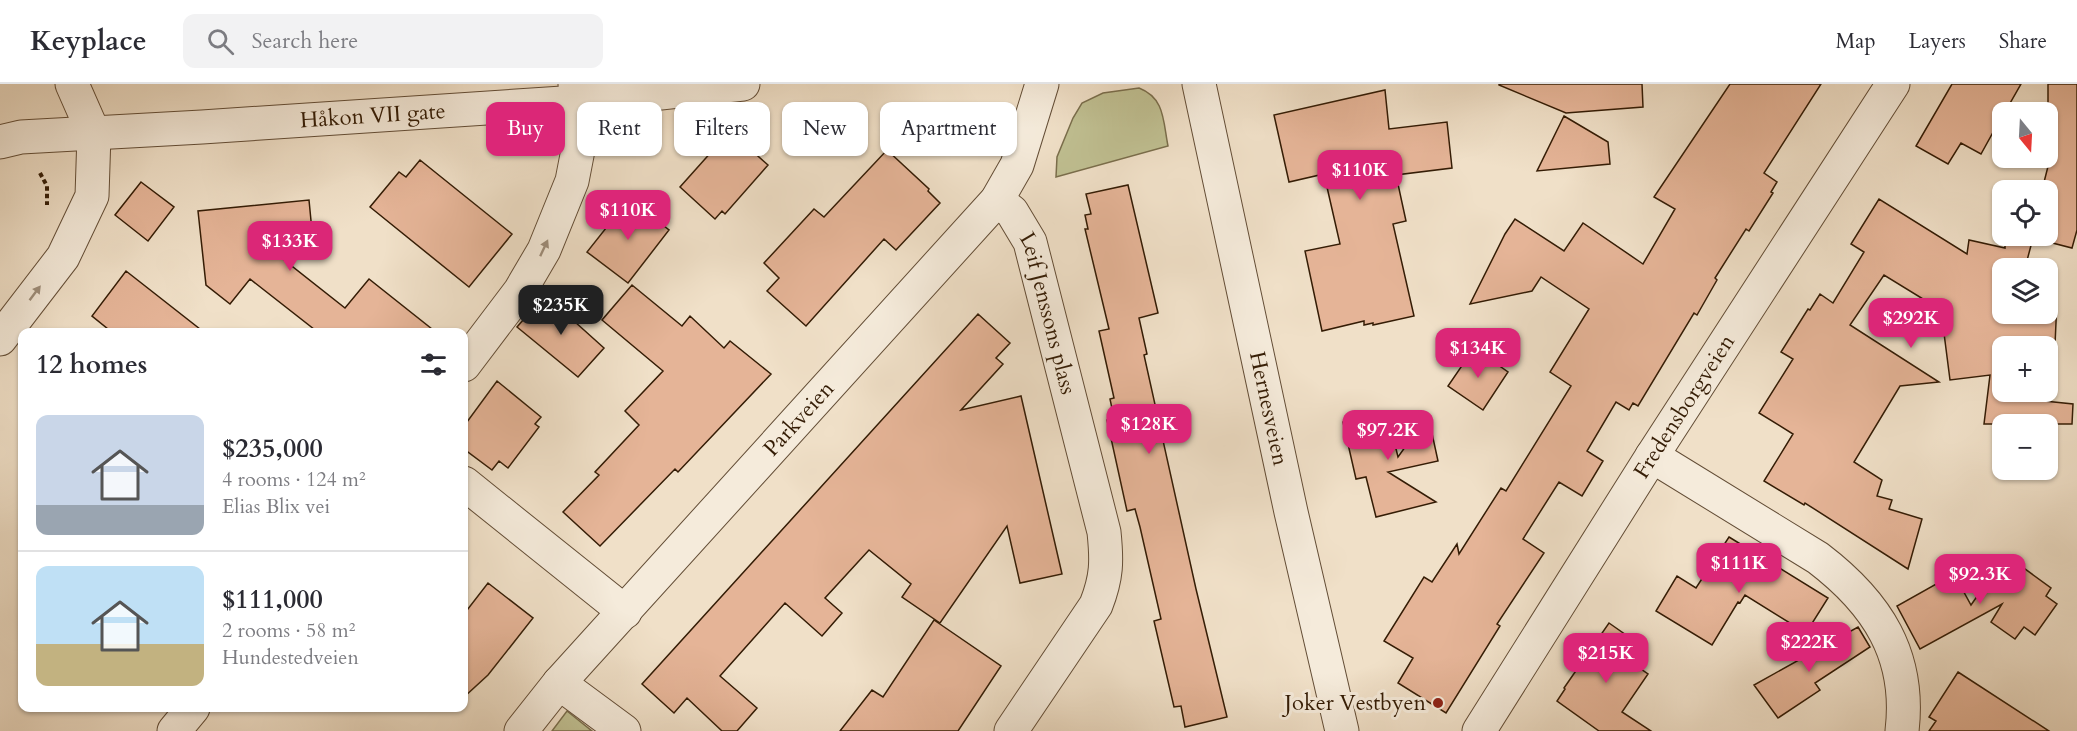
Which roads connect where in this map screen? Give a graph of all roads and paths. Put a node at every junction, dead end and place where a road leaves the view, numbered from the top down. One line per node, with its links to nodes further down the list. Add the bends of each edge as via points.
1 (72, 84): 7 (street)
2 (743, 84): 6 (street, Håkon VII gate)
3 (1042, 84): 10 (street, Parkveien, via 1017,165)
4 (1199, 84): 23 (street, Hernesveien)
5 (1893, 84): 14 (street, Fredensborgveien)
6 (576, 93): 7 (street, Håkon VII gate); 13 (street, one-way to 6, via 520,291 544,250 572,181 578,150)
7 (94, 134): 8 (street, Håkon VII gate, via 21,137); 12 (street, one-way to 7, via 63,256 92,196)
8 (0, 142)
9 (36, 165): 11 (path, via 47,186)
10 (996, 200): 16 (street, Parkveien); 22 (street, Leif Jenssons plass, via 1012,212 1030,242 1104,532 1107,560 1096,605)
11 (47, 212)
12 (0, 339)
13 (468, 360)
14 (1652, 456): 24 (street, Fredensborgveien); 25 (street, via 1818,558 1870,607 1887,634 1900,675)
15 (468, 486): 16 (street)
16 (625, 612): 17 (street, Parkveien)
17 (559, 683): 20 (street, Parkveien); 21 (street)
18 (190, 712): 19 (street)
19 (174, 731)
20 (521, 731)
21 (624, 731)
22 (1011, 731)
23 (1342, 731)
24 (1479, 731)
25 (1902, 731)

